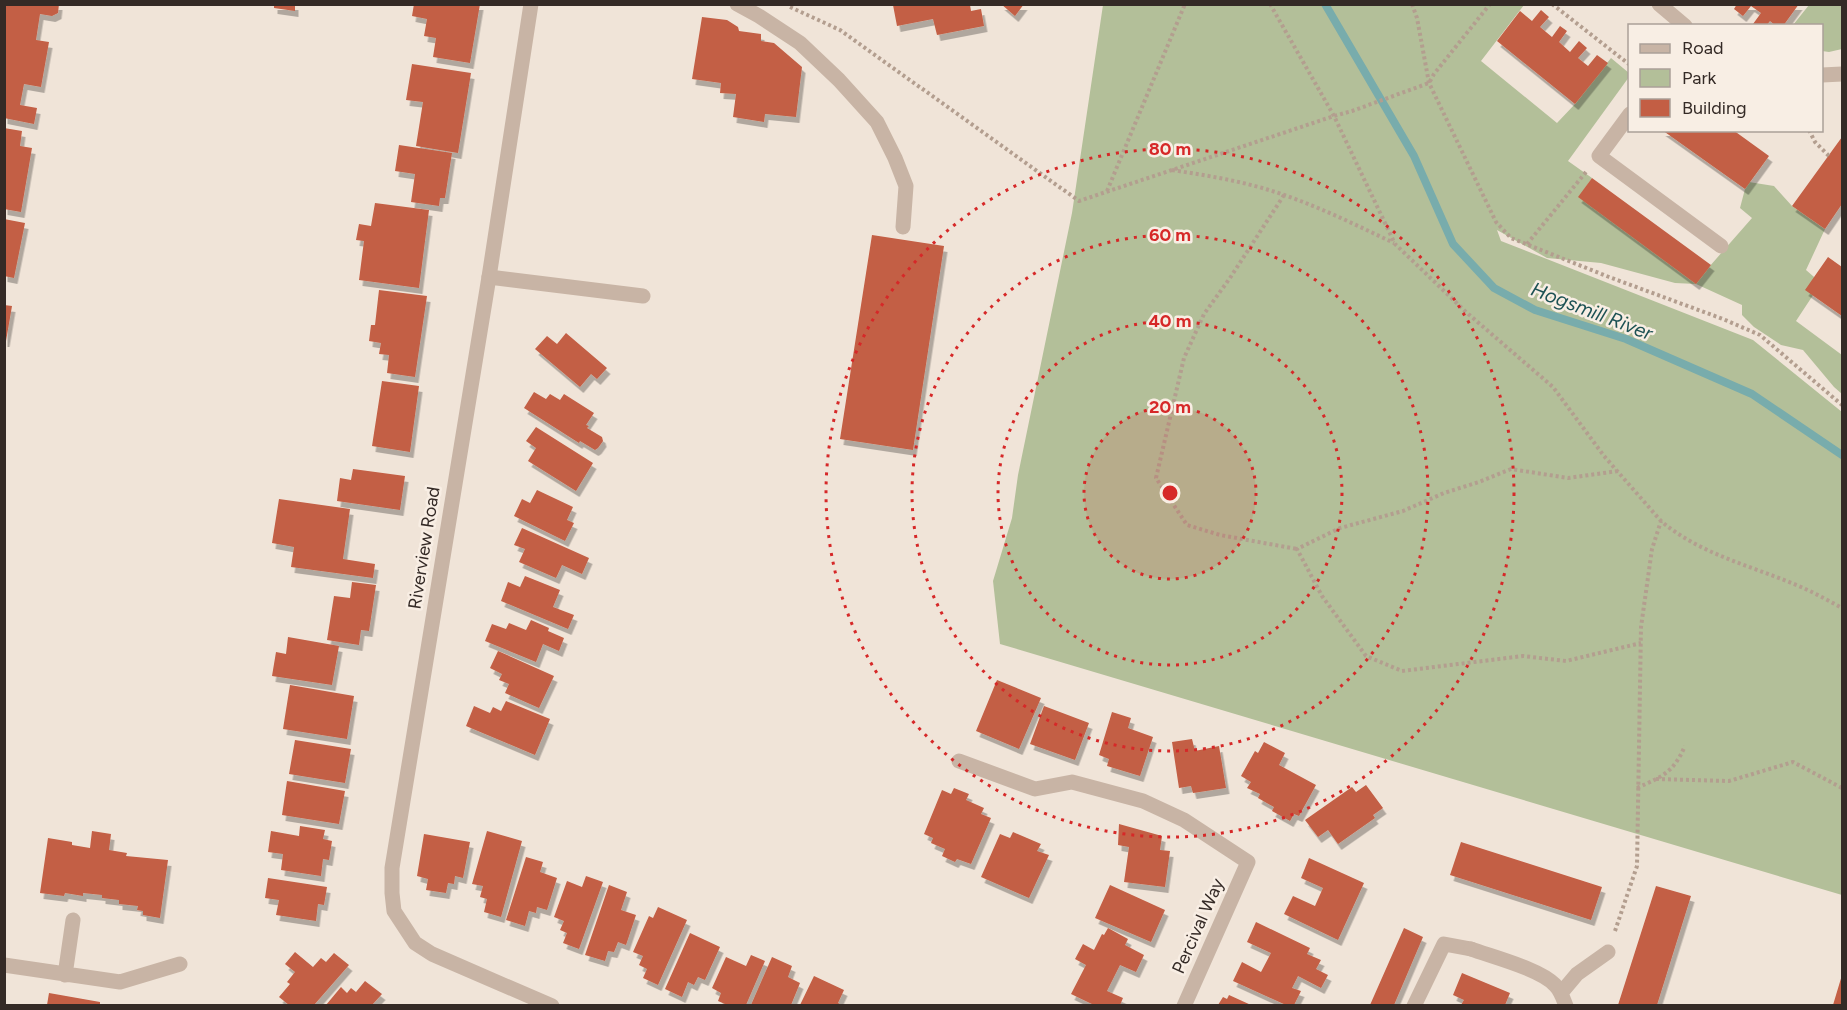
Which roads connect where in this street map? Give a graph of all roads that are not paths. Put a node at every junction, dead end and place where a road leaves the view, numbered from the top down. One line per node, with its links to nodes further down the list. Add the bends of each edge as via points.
1 (531, 4): 10 (street, Riverview Road)
2 (737, 4): 8 (street, via 800,43 877,122 906,186)
3 (1659, 4): 4 (street)
4 (1683, 24)
5 (1842, 74): 6 (street)
6 (1823, 75)
7 (1628, 115): 9 (street, via 1599,156)
8 (903, 227)
9 (1721, 246)
10 (489, 277): 11 (street); 19 (street, Riverview Road, via 413,732 392,868 392,892 394,911 416,943 432,954)
11 (643, 296)
12 (959, 761): 20 (street, Percival Way, via 1035,789 1072,782 1143,801 1184,820 1248,862)
13 (73, 920): 17 (street)
14 (1608, 952): 18 (street, via 1577,974)
15 (180, 963): 17 (street, via 120,982)
16 (4, 966): 17 (street)
17 (65, 975)
18 (1564, 999): 21 (street, via 1554,983 1540,974 1471,949 1444,944)
19 (552, 1005)
20 (1184, 1005)
21 (1414, 1005)

